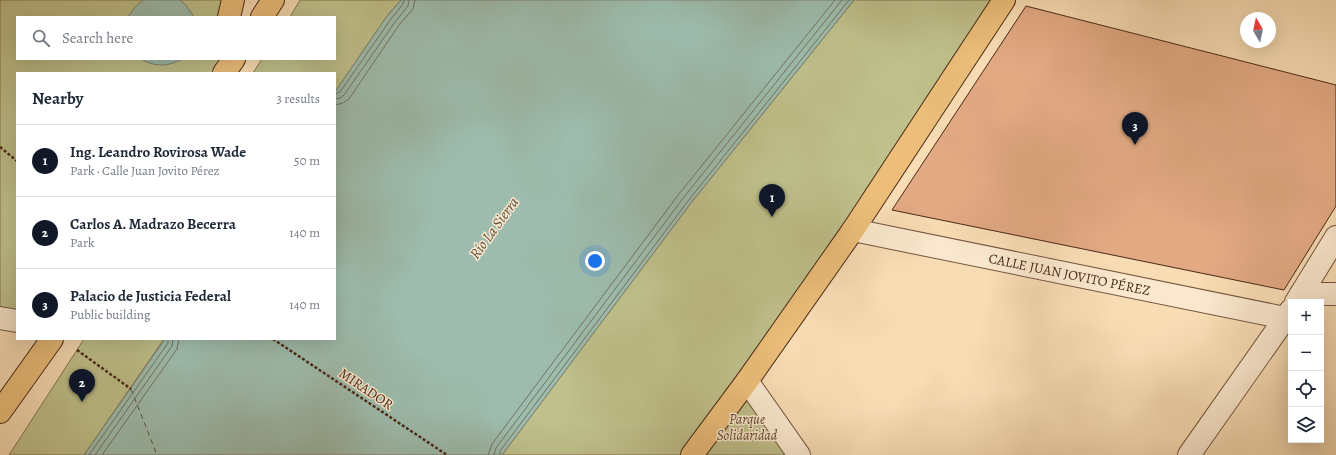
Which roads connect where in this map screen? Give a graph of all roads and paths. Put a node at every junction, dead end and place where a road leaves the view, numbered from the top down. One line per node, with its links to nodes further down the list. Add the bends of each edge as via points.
1 (233, 0): 4 (main road)
2 (273, 0): 5 (main road)
3 (1004, 0): 12 (main road)
4 (229, 16)
5 (263, 16)
6 (219, 60): 8 (main road)
7 (233, 60): 9 (main road)
8 (216, 72)
9 (225, 72)
10 (0, 147): 11 (path)
11 (16, 160)
12 (853, 230): 17 (street, CALLE JUAN JOVITO PÉREZ); 24 (main road)
13 (1336, 237): 15 (street)
14 (1336, 294): 16 (street, CALLE JUAN JOVITO PÉREZ)
15 (1297, 299)
16 (1318, 299)
17 (1288, 305)
18 (1288, 313): 30 (street)
19 (0, 318): 20 (street)
20 (16, 321)
21 (51, 340): 26 (main road)
22 (274, 340): 27 (path, MIRADOR)
23 (77, 350): 25 (path)
24 (747, 381): 28 (main road); 29 (street)
25 (131, 389)
26 (0, 412)
27 (447, 455)
28 (692, 455)
29 (799, 455)
30 (1189, 455)

